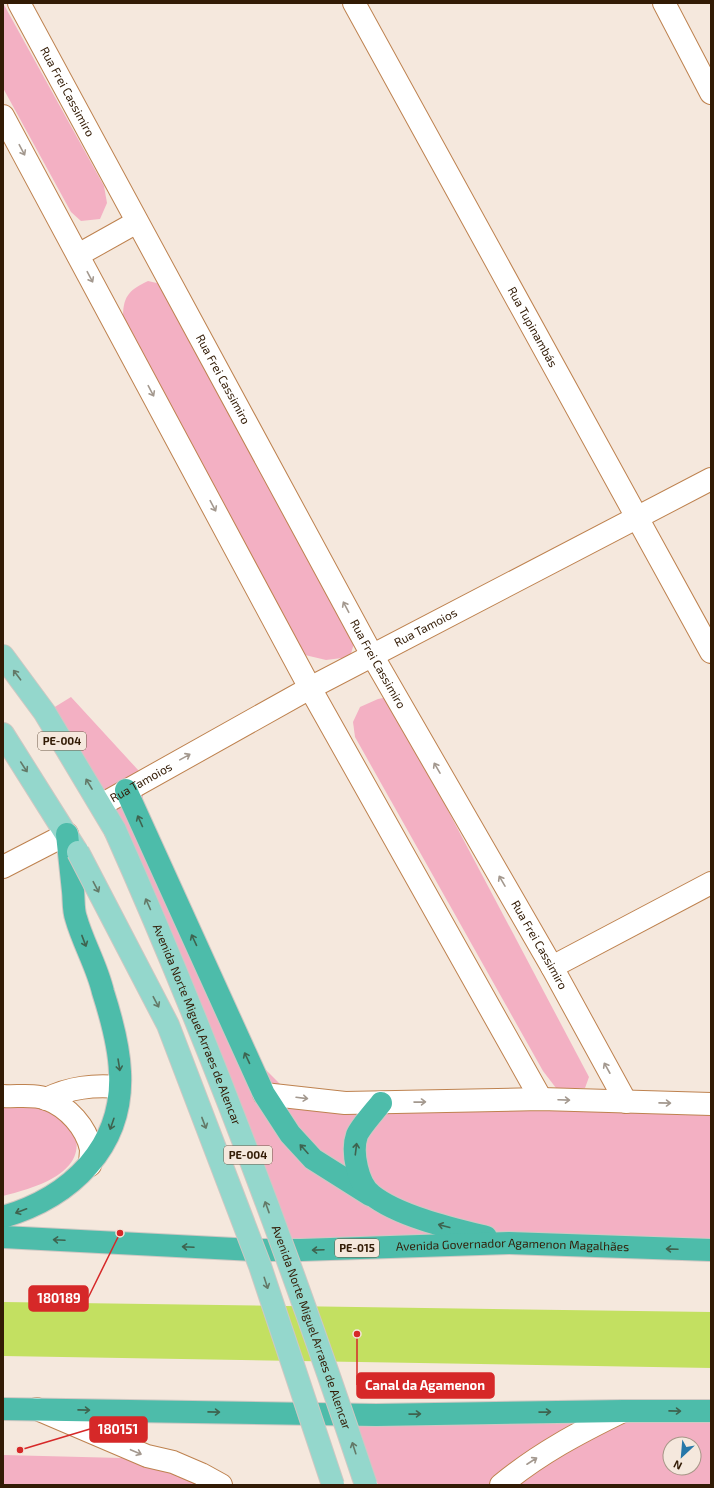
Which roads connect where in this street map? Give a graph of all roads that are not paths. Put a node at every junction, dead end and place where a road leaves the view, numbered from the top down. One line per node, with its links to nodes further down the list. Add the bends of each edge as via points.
1 (19, 3): 6 (street, Rua Frei Cassimiro)
2 (354, 3): 9 (street, Rua Tupinambás)
3 (664, 3): 4 (street)
4 (711, 93)
5 (3, 116): 7 (street, one-way to 7)
6 (138, 222): 7 (street); 11 (street, Rua Frei Cassimiro, one-way to 6)
7 (78, 255): 13 (street, one-way to 13)
8 (711, 479): 9 (street, Rua Tamoios)
9 (638, 518): 10 (street, Rua Tupinambás); 11 (street, Rua Tamoios)
10 (711, 652)
11 (372, 655): 13 (street, Rua Tamoios); 20 (street, Rua Frei Cassimiro, one-way to 11)
12 (3, 656): 16 (main road, Avenida Norte Miguel Arraes de Alencar / PE-004, one-way to 12, via 45,712)
13 (310, 688): 15 (street, Rua Tamoios, one-way to 13); 25 (street)
14 (3, 734): 17 (main road, PE-004, one-way to 17)
15 (126, 790): 16 (street, Rua Tamoios); 22 (highway, one-way to 15)
16 (101, 805): 41 (main road, Avenida Norte Miguel Arraes de Alencar / PE-004, one-way to 16, bridge, via 324,1359 228,1100 178,973 115,830)
17 (67, 834): 18 (street); 21 (highway, one-way to 21, via 75,917 103,990 115,1038 120,1072); 40 (main road, PE-004, one-way to 40, bridge, via 168,1025 260,1266)
18 (3, 867)
19 (711, 883): 20 (street)
20 (552, 967): 26 (street, Rua Frei Cassimiro, one-way to 20)
21 (119, 1086): 24 (street, via 80,1087); 29 (highway, one-way to 29, via 118,1106 109,1132)
22 (264, 1094): 27 (street, one-way to 27, via 345,1103); 30 (highway, one-way to 22, via 313,1159 290,1134)
23 (3, 1096): 24 (street)
24 (46, 1099): 29 (street, via 76,1120 85,1133 91,1150)
25 (542, 1099): 26 (street, one-way to 26); 27 (street, one-way to 25)
26 (626, 1102): 28 (street, one-way to 28)
27 (381, 1103): 30 (highway, one-way to 27, via 358,1174 355,1156 357,1136)
28 (711, 1104)
29 (90, 1165): 31 (highway, one-way to 31, via 48,1200)
30 (370, 1195): 33 (highway, one-way to 30, via 432,1223)
31 (3, 1217)
32 (3, 1237): 33 (highway, Avenida Governador Agamenon Magalhães / PE-015, one-way to 32, via 283,1251)
33 (509, 1243): 34 (highway, Avenida Governador Agamenon Magalhães / PE-015, one-way to 33)
34 (711, 1250)
35 (3, 1408): 36 (highway)
36 (36, 1409): 37 (highway, one-way to 37, via 376,1415); 39 (street, one-way to 39, via 147,1456 172,1462)
37 (622, 1411): 38 (highway, one-way to 38); 42 (street, one-way to 37, via 528,1463 565,1440)
38 (711, 1411)
39 (221, 1485)
40 (333, 1485)
41 (366, 1485)
42 (501, 1485)

